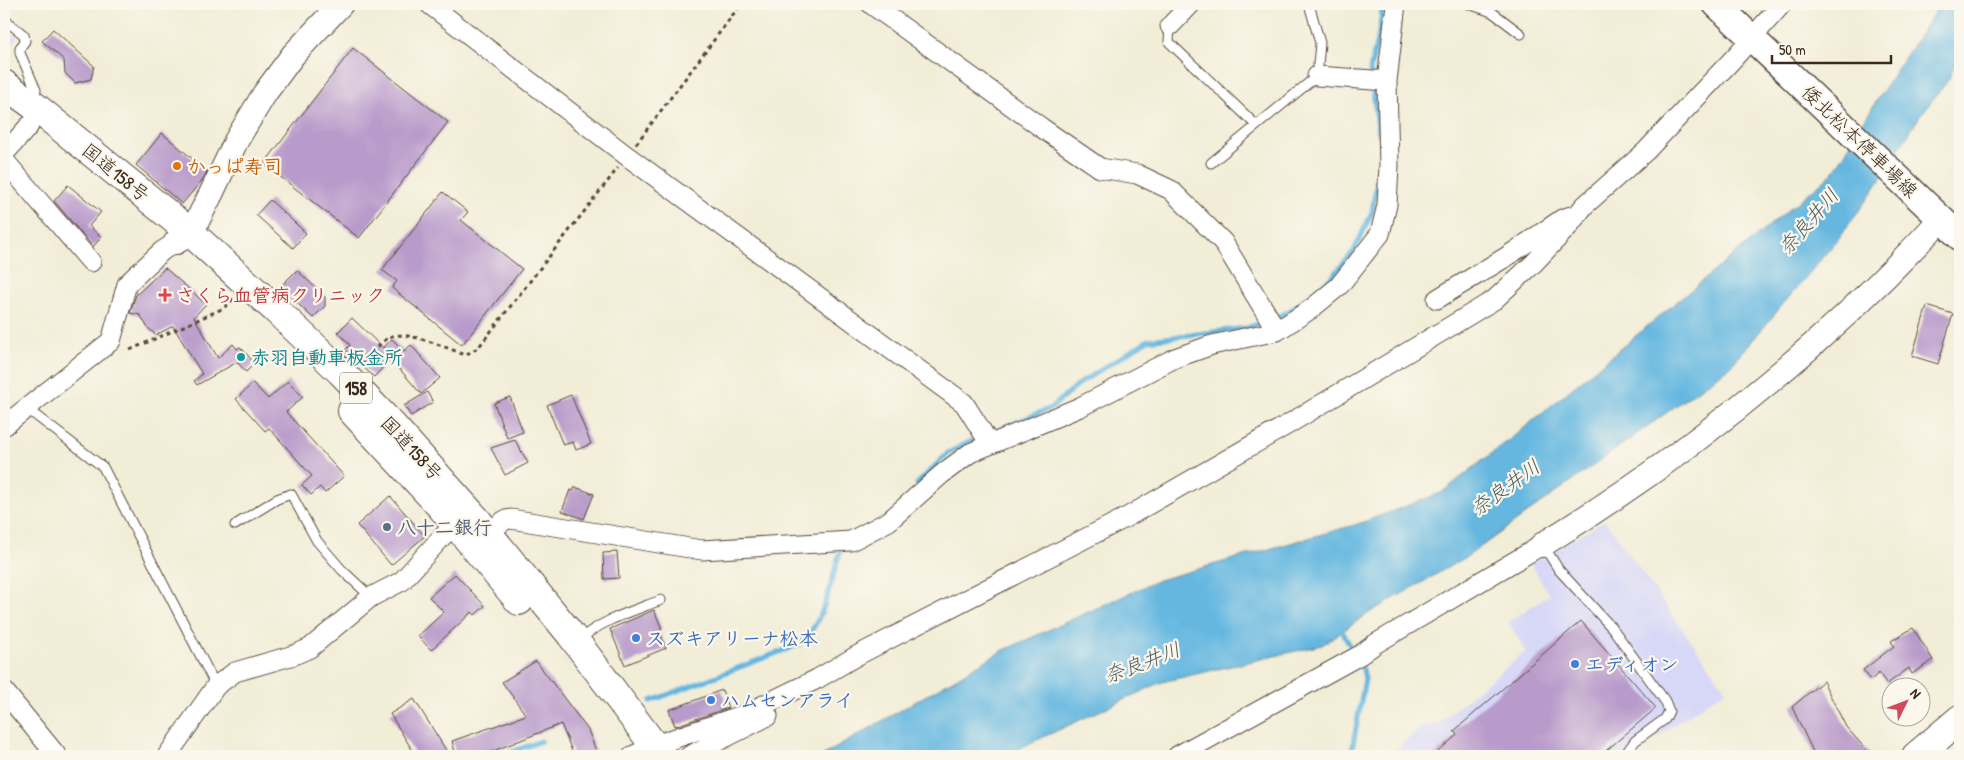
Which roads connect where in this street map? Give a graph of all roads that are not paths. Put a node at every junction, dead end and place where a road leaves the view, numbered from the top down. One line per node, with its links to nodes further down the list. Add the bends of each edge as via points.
1 (341, 4): 25 (street, via 294,55 265,93)
2 (429, 4): 32 (street, via 627,156 964,403)
3 (871, 4): 29 (street, via 1100,168 1137,174 1171,190 1223,242)
4 (1191, 4): 11 (street)
5 (1308, 4): 14 (lane, via 1320,43)
6 (1396, 4): 15 (street)
7 (1469, 4): 12 (lane, via 1492,12)
8 (1716, 4): 13 (main road, 倭北松本停車場線)
9 (1782, 4): 13 (street)
10 (4, 19): 18 (lane, via 24,35 20,53 36,90)
11 (1170, 26): 19 (lane, via 1169,42)
12 (1521, 34)
13 (1756, 42): 23 (street, via 1646,151); 24 (main road, 倭北松本停車場線)
14 (1317, 76): 15 (street); 19 (lane)
15 (1387, 81): 29 (street, via 1389,166 1387,205 1380,234 1340,286)
16 (4, 84): 18 (highway, 国道158号 / 158)
17 (4, 108): 18 (highway, 国道158号 / 158)
18 (31, 116): 20 (street); 25 (highway, 国道158号 / 158)
19 (1256, 125): 22 (lane)
20 (4, 154)
21 (4, 160): 27 (street)
22 (1211, 163)
23 (1576, 214): 28 (street, via 1562,219); 39 (street, via 1533,264 1494,300 1452,327 1127,517)
24 (1937, 215): 26 (main road, 倭北松本停車場線); 35 (street, via 1898,266 1790,364 1682,451 1584,520)
25 (184, 237): 30 (street, via 162,251 127,284 111,341); 34 (highway, 国道158号 / 158, via 236,296 267,323); 34 (highway, 国道158号 / 158, via 278,311 341,372 393,426)
26 (1960, 237)
27 (92, 262)
28 (1437, 300)
29 (1277, 331): 32 (street, via 1212,345 1175,358 1080,407)
30 (26, 408): 31 (street); 40 (lane, via 103,467)
31 (4, 426)
32 (990, 444): 34 (street, via 970,453 942,474 889,521 851,541 702,550 511,519)
33 (235, 525): 36 (lane, via 291,494 317,541)
34 (471, 528): 36 (street, via 402,581); 38 (highway, 国道158号 / 158); 43 (highway, 国道158号 / 158, via 555,644)
35 (1542, 545): 47 (street, via 1360,654); 48 (lane, via 1559,570 1613,629 1670,711 1665,719 1635,741)
36 (371, 597): 40 (street, via 310,648 235,672)
37 (661, 600): 38 (lane, via 605,622)
38 (576, 643): 43 (highway, 国道158号 / 158)
39 (858, 655): 43 (street, via 818,679 745,714); 46 (street, via 822,687)
40 (216, 686): 45 (street)
41 (4, 691): 44 (street)
42 (1960, 719): 49 (highway)
43 (647, 754)
44 (57, 756)
45 (167, 756)
46 (689, 756)
47 (1177, 756)
48 (1624, 756)
49 (1916, 756)

